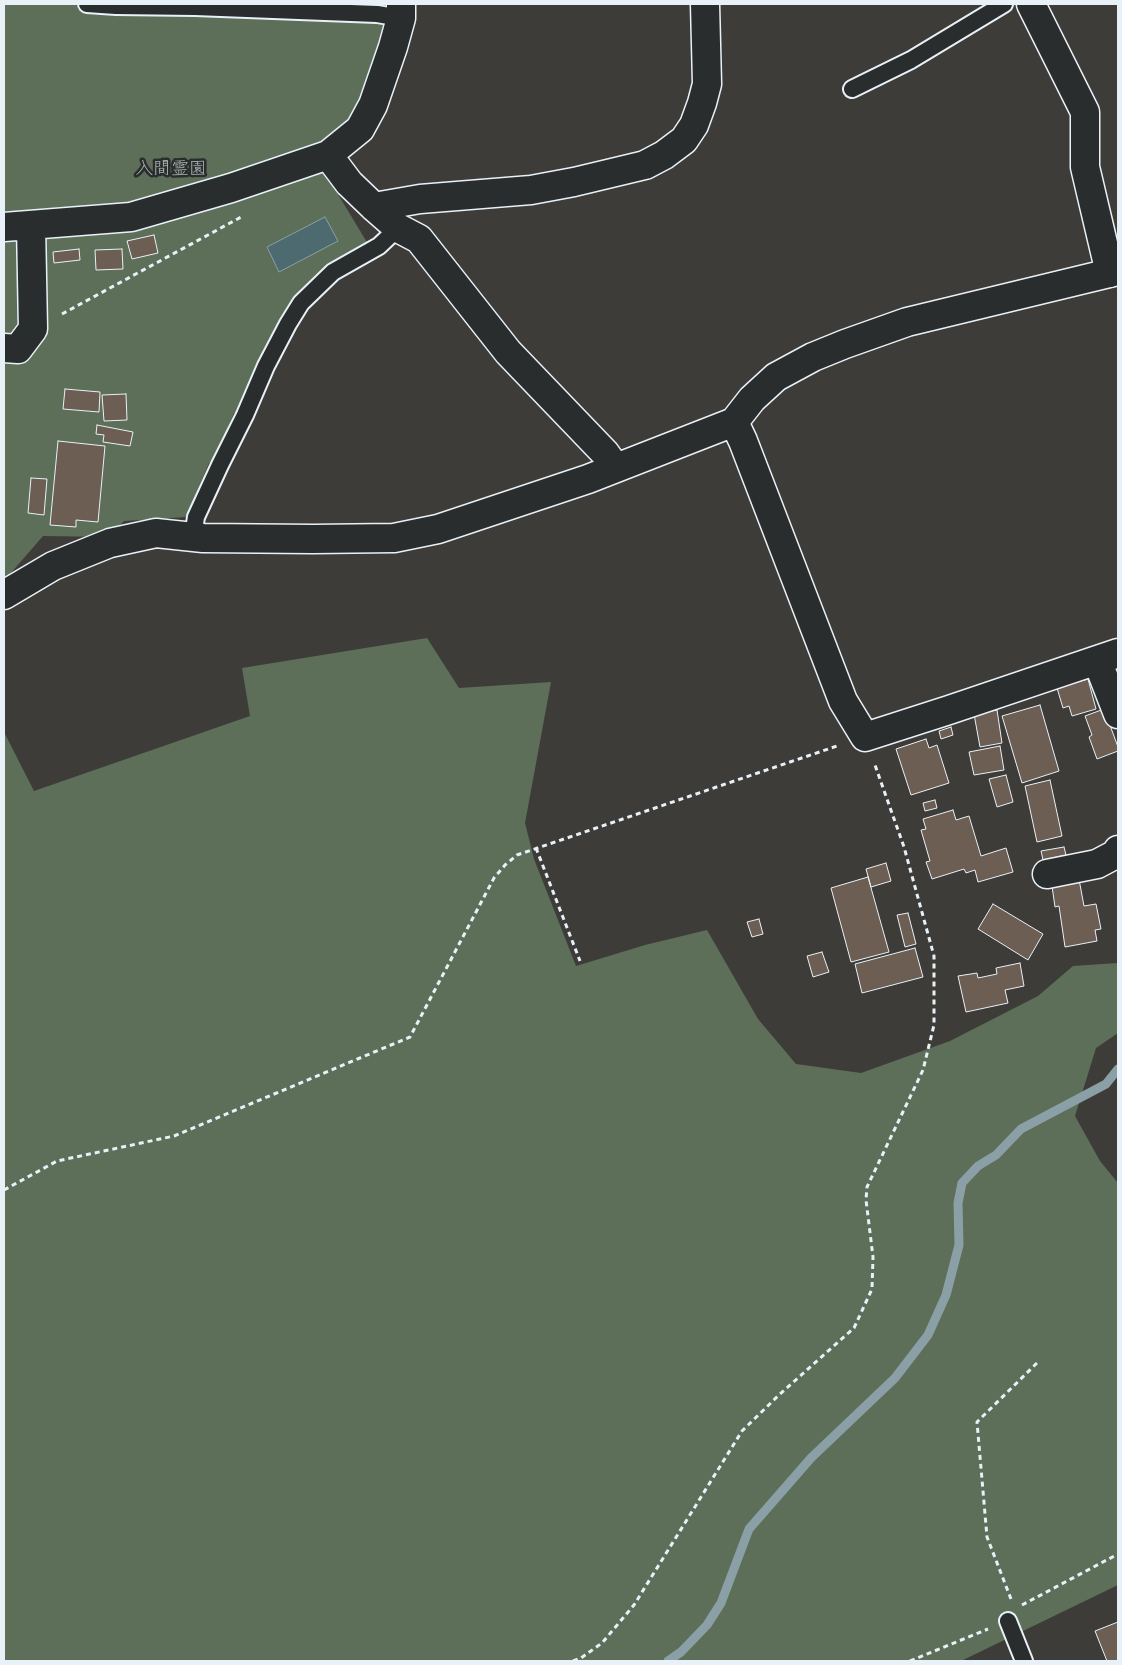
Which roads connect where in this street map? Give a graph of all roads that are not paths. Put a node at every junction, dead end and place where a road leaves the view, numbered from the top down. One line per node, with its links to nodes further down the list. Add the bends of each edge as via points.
1 (87, 4): 5 (lane)
2 (705, 4): 9 (street, via 707,84 702,103 684,140 664,155 645,166 531,190 420,199)
3 (1004, 4): 7 (lane, via 911,60)
4 (1031, 4): 13 (street, via 1085,112 1085,167)
5 (194, 5): 6 (lane, via 377,14)
6 (401, 11): 8 (street, via 393,47 373,105 360,129)
7 (852, 89)
8 (328, 155): 9 (street, via 349,183); 10 (street, via 232,188 131,217)
9 (374, 207): 12 (street)
10 (31, 225): 11 (street); 14 (street, via 33,329 18,349)
11 (4, 227)
12 (398, 228): 16 (street, via 419,239 508,352 605,452); 17 (lane, via 379,246 333,272 301,303 266,366 196,517)
13 (1114, 272): 15 (street, via 907,322 845,344 776,377 752,399)
14 (4, 348)
15 (734, 422): 16 (street); 19 (street, via 843,700 865,737)
16 (615, 467): 17 (street, via 438,529 394,538)
17 (193, 537): 18 (street, via 156,533 110,543 53,566)
18 (4, 595)
19 (1108, 656): 20 (street)
20 (1118, 714)
21 (1118, 850): 22 (street, via 1097,864)
22 (1047, 874)
23 (1011, 1615): 24 (lane)
24 (1024, 1661)

